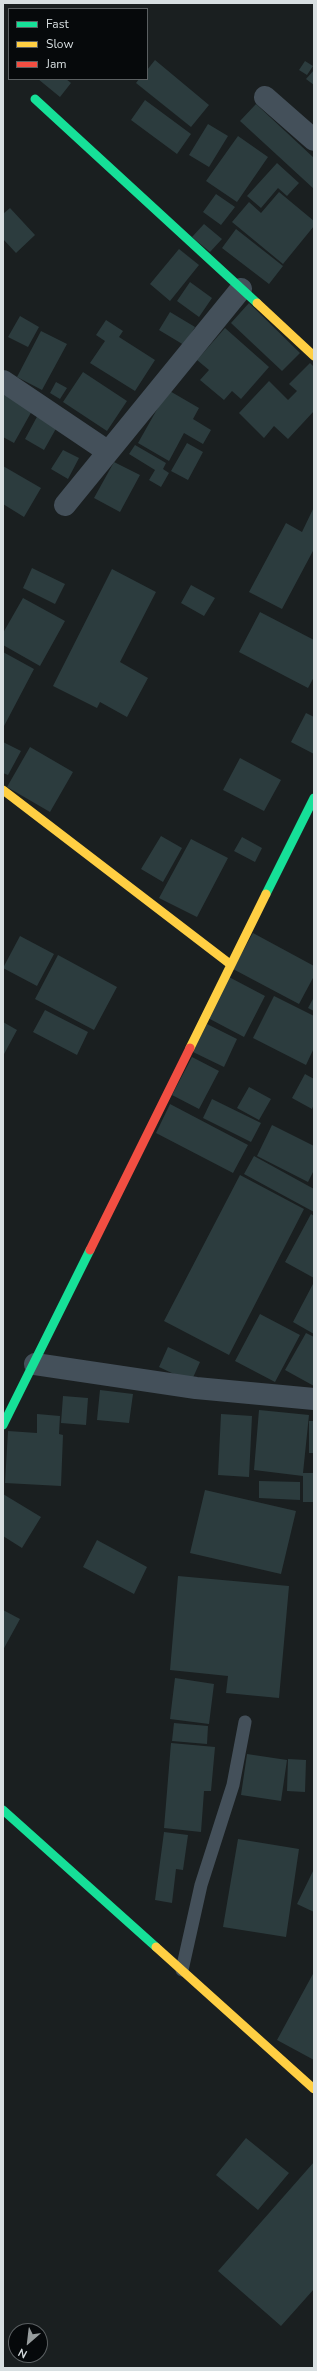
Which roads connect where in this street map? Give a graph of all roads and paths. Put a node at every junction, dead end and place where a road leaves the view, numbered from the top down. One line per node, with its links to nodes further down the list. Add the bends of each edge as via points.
1 (264, 97): 3 (street)
2 (35, 99): 4 (street)
3 (314, 140)
4 (241, 289): 5 (street); 7 (street)
5 (314, 356)
6 (3, 381): 7 (street)
7 (107, 451): 8 (street)
8 (65, 505)
9 (3, 790): 11 (street)
10 (314, 800): 11 (street)
11 (230, 964): 12 (street)
12 (34, 1364): 13 (street, via 196,1388); 14 (street)
13 (314, 1399)
14 (3, 1425)
15 (245, 1722): 17 (lane, via 233,1785 201,1884)
16 (3, 1810): 17 (street)
17 (182, 1970): 18 (street)
18 (314, 2089)

